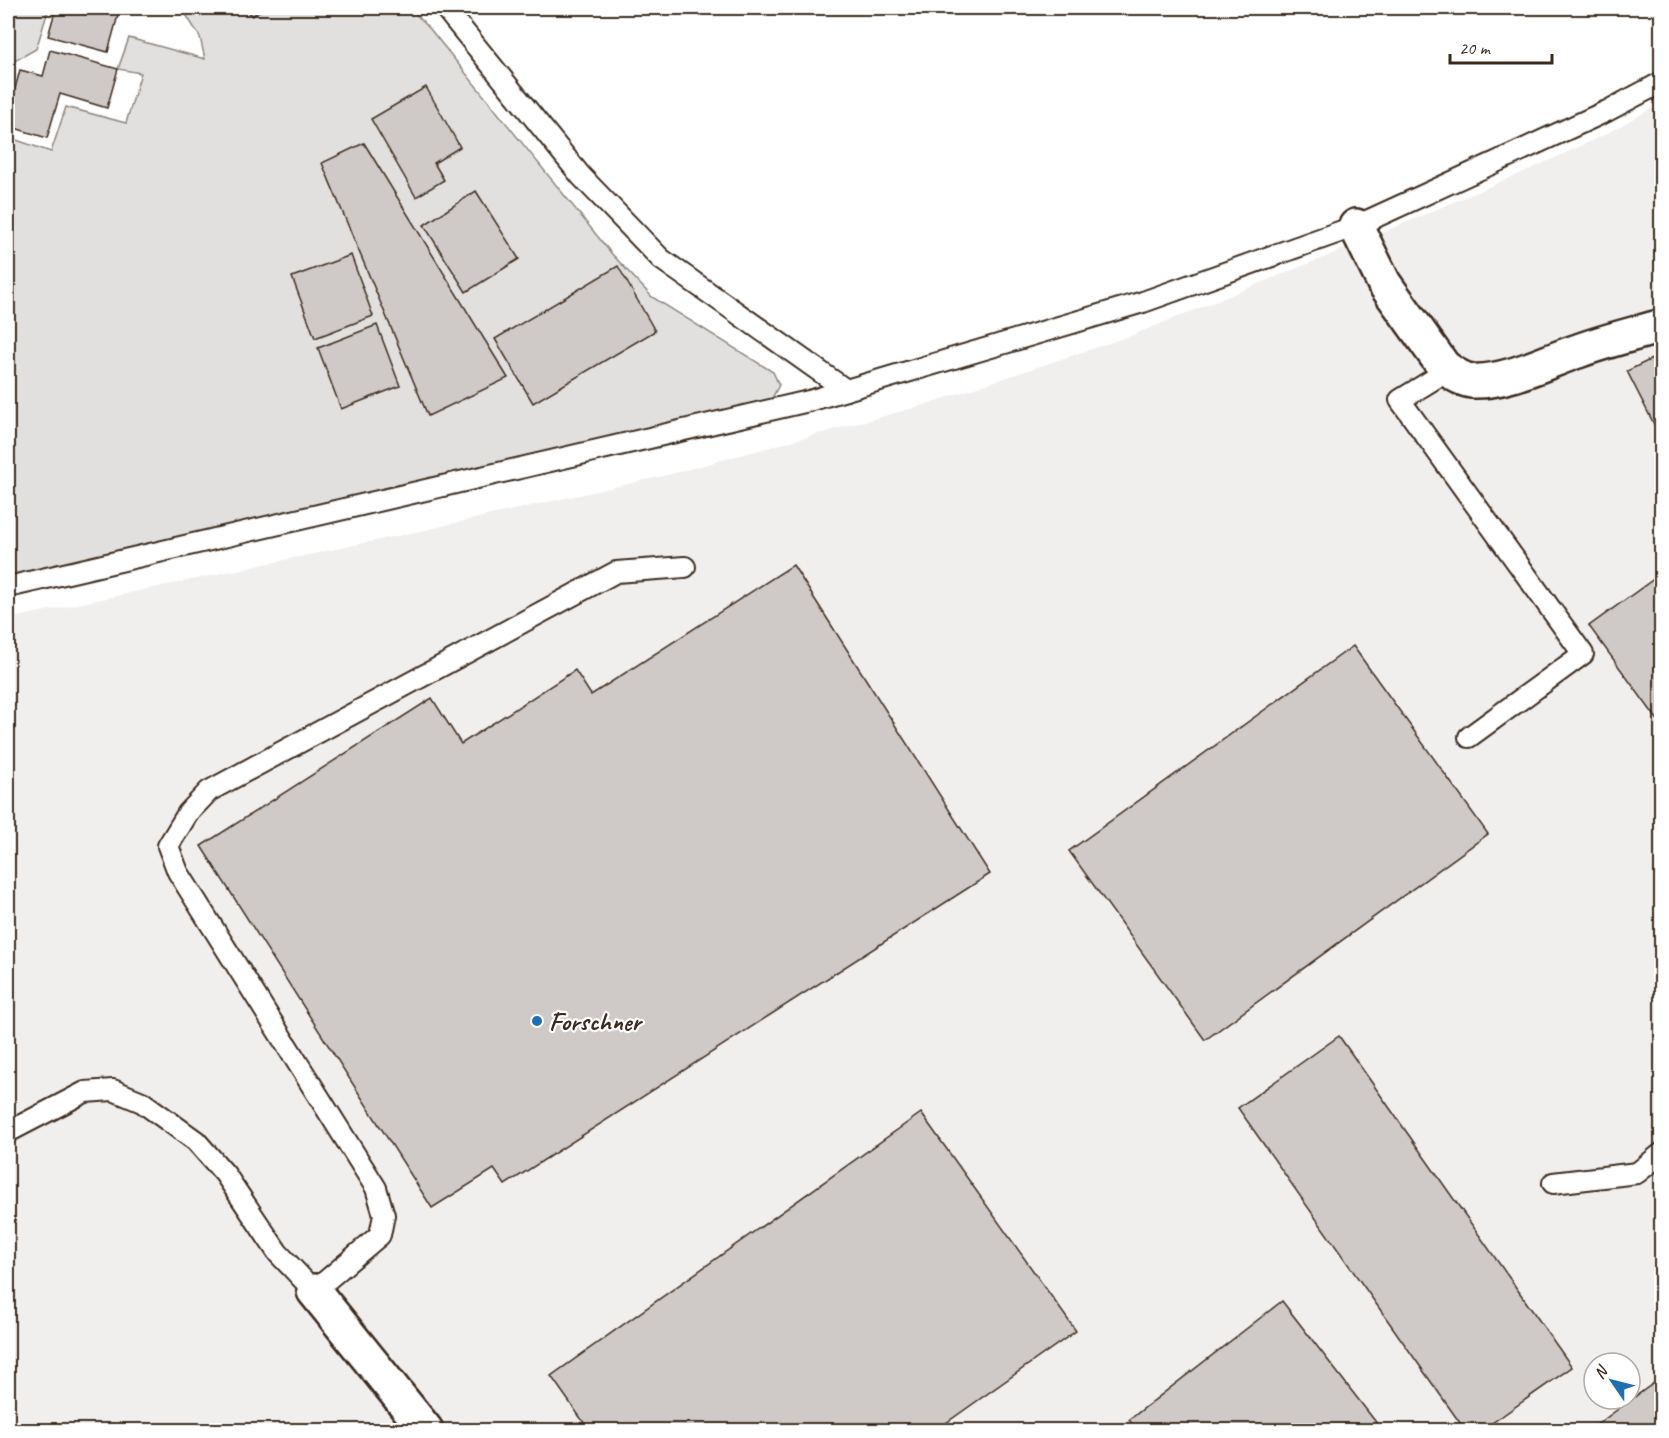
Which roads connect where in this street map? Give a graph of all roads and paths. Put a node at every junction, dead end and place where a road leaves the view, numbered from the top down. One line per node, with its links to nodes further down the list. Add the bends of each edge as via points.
1 (445, 8): 6 (lane, via 581,176 661,258)
2 (1662, 82): 3 (lane)
3 (1356, 226): 5 (street, via 1384,283); 6 (lane, via 1143,302)
4 (1662, 326): 5 (street, via 1498,378 1472,381)
5 (1444, 367): 9 (lane, via 1434,379 1400,400 1583,654)
6 (846, 390): 8 (lane)
7 (685, 567): 13 (lane, via 616,572 220,785 188,813 168,846 178,872 376,1188 384,1215 381,1235)
8 (8, 587)
9 (1469, 737)
10 (8, 1132): 13 (lane, via 85,1092 113,1090 142,1102 196,1141 225,1174 278,1253)
11 (1662, 1153): 12 (lane, via 1637,1173)
12 (1553, 1183)
13 (314, 1291): 14 (street)
14 (426, 1431)

